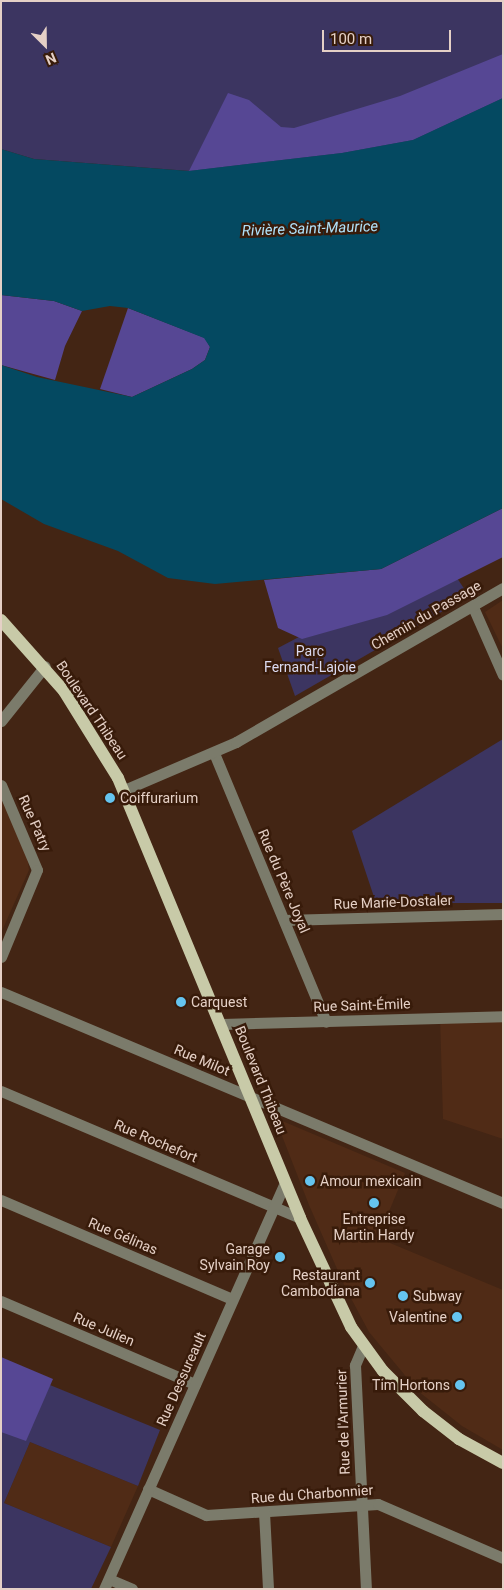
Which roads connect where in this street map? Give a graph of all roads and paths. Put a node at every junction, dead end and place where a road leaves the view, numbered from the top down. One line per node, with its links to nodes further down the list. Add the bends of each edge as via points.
1 (503, 588): 2 (street, Chemin du Passage)
2 (473, 607): 5 (street); 7 (street, Chemin du Passage)
3 (1, 620): 4 (main road, Boulevard Thibeau)
4 (44, 666): 6 (street); 9 (main road, Boulevard Thibeau, via 93,734)
5 (503, 676)
6 (1, 721)
7 (214, 752): 9 (street, Chemin du Passage); 11 (street, Rue du Père Joyal)
8 (1, 785): 12 (street, Rue Patry, via 38,870)
9 (124, 790): 16 (main road, Boulevard Thibeau)
10 (503, 914): 11 (street, Rue Marie-Dostaler)
11 (284, 920): 15 (street, Rue du Père Joyal)
12 (1, 957)
13 (1, 992): 18 (street, Rue Milot)
14 (503, 1016): 15 (street, Rue Saint-Émile)
15 (326, 1022): 16 (street, Rue Saint-Émile)
16 (222, 1024): 18 (main road, Boulevard Thibeau)
17 (1, 1091): 22 (street, Rue Rochefort)
18 (252, 1098): 19 (main road, Boulevard Thibeau); 21 (street, Rue Milot)
19 (285, 1182): 22 (street, Rue Dessureault); 23 (main road, Boulevard Thibeau)
20 (1, 1200): 24 (street, Rue Gélinas)
21 (503, 1203)
22 (273, 1207): 23 (street, Rue Rochefort); 24 (street, Rue Dessureault)
23 (300, 1218): 26 (main road, Boulevard Thibeau, via 338,1304)
24 (232, 1299): 27 (street, Rue Dessureault)
25 (1, 1301): 27 (street, Rue Julien)
26 (363, 1346): 28 (main road, Boulevard Thibeau, via 389,1378 427,1414 469,1445); 30 (street, Rue de l'Armurier, via 355,1365)
27 (195, 1384): 29 (street, Rue Dessureault)
28 (503, 1464)
29 (148, 1489): 31 (street, Rue du Charbonnier, via 203,1515); 33 (street, Rue Dessureault)
30 (361, 1505): 31 (street, Rue du Charbonnier); 32 (street, Rue du Charbonnier, via 385,1506); 36 (street, Rue de l'Armurier)
31 (264, 1512): 35 (street)
32 (503, 1558)
33 (106, 1584): 34 (street)
34 (132, 1589)
35 (268, 1589)
36 (366, 1589)

